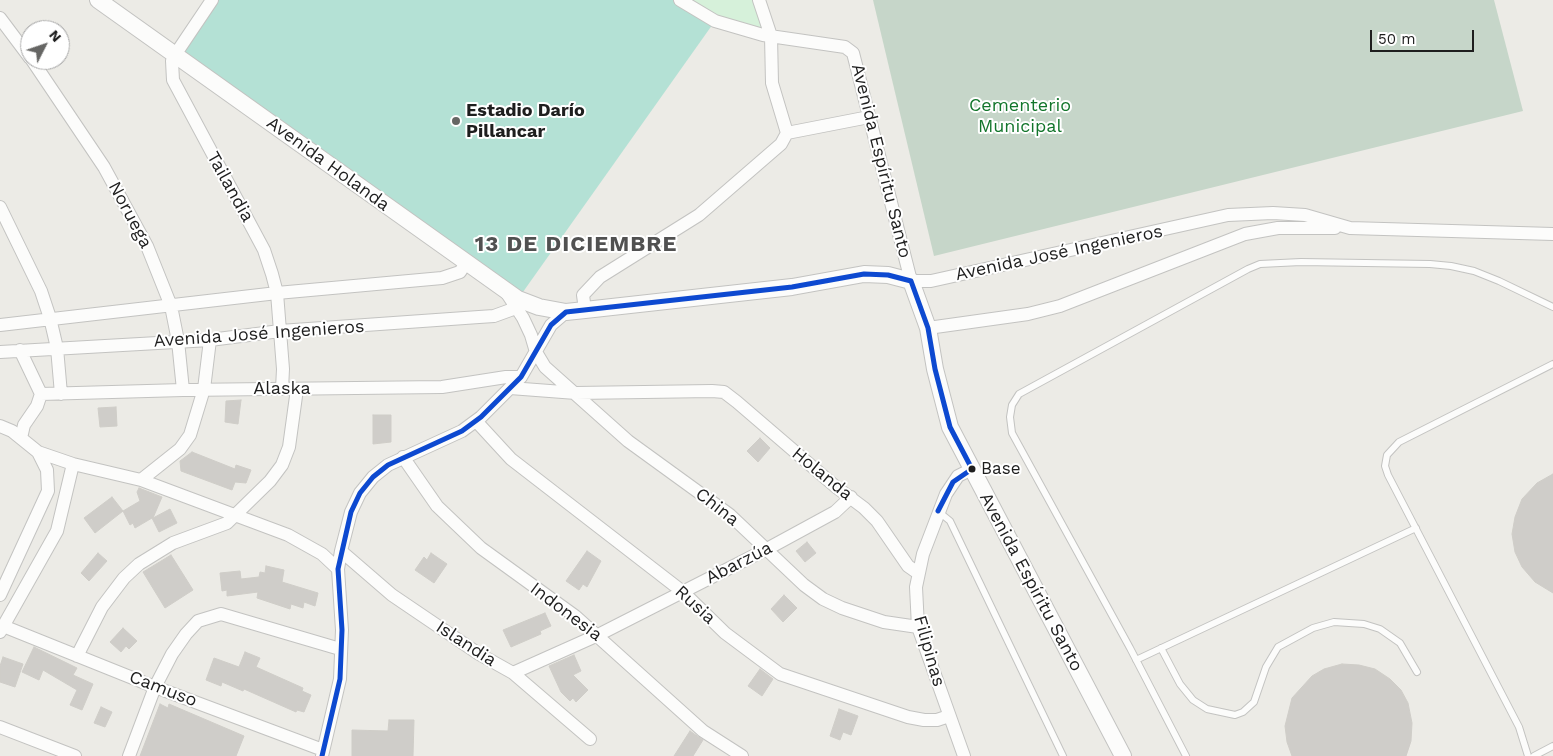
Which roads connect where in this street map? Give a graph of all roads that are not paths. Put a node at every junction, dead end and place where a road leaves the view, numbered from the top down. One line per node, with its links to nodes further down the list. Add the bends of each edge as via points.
1 (98, 0): 8 (street, Avenida Holanda)
2 (212, 0): 8 (street)
3 (680, 0): 6 (street, Avenida Espíritu Santo, via 715,21)
4 (759, 0): 6 (street)
5 (0, 18): 7 (street, Noruega)
6 (771, 36): 10 (street, Avenida Espíritu Santo, via 845,47 853,53); 11 (street, via 772,83)
7 (20, 44)
8 (175, 56): 15 (street, Avenida Holanda); 18 (street, Tailandia, via 171,71 178,93 264,250)
9 (38, 70): 19 (street, Noruega, via 109,175 147,246)
10 (870, 117): 11 (street); 16 (street, Avenida Espíritu Santo)
11 (787, 133): 22 (street, via 781,144 699,215 594,282 583,295)
12 (0, 207): 24 (street, via 41,291)
13 (1350, 228): 14 (street, Avenida José Ingenieros); 16 (street, Avenida José Ingenieros, via 1305,216 1273,213 1228,216 931,281); 26 (street, via 1278,228 1245,234 1060,306 1028,314)
14 (1553, 234)
15 (466, 262): 17 (street, Avenida Holanda); 18 (street, via 460,272 442,278)
16 (911, 280): 22 (street, Avenida José Ingenieros, via 864,274 792,287); 26 (street, Avenida Espíritu Santo)
17 (503, 288): 21 (street, China); 23 (street, Avenida Holanda, via 518,299)
18 (277, 293): 19 (street); 27 (street, Tailandia)
19 (171, 306): 24 (street); 28 (street, Noruega)
20 (1553, 307): 68 (lane, via 1499,281 1451,266 1260,264 1020,394 1012,405 1012,432)
21 (516, 308): 27 (street, Avenida José Ingenieros, via 479,318); 33 (street, China)
22 (585, 310): 23 (street, Avenida José Ingenieros)
23 (566, 312): 33 (street, via 551,325)
24 (51, 320): 25 (street); 30 (street)
25 (0, 325)
26 (928, 328): 50 (street, Avenida Espíritu Santo, via 950,427)
27 (280, 331): 29 (street, Avenida José Ingenieros); 37 (street, Tailandia, via 284,369)
28 (178, 340): 29 (street, Avenida José Ingenieros); 30 (street, Avenida José Ingenieros); 39 (street, Noruega)
29 (210, 340): 40 (street)
30 (57, 348): 31 (street, Avenida José Ingenieros); 43 (street)
31 (20, 350): 32 (street, Avenida José Ingenieros); 42 (street)
32 (0, 352)
33 (536, 352): 35 (street); 41 (street, China, via 545,366)
34 (1553, 364): 55 (lane, via 1392,447 1386,460 1388,476)
35 (521, 376): 36 (street); 38 (street, Alaska, via 442,387)
36 (510, 388): 41 (street); 44 (street)
37 (282, 389): 38 (street, Alaska); 40 (street, Alaska)
38 (297, 389): 54 (street, via 292,434 282,464)
39 (183, 390): 40 (street, Alaska); 43 (street, Alaska)
40 (204, 390): 51 (street, via 196,421 180,449)
41 (576, 393): 52 (street, Holanda, via 724,392); 56 (street, China, via 628,441 730,515)
42 (41, 394): 43 (street, Alaska); 46 (street, via 38,406 24,425)
43 (61, 394)
44 (476, 421): 48 (street); 60 (street, Rusia, via 511,459)
45 (0, 426): 46 (street)
46 (21, 438): 47 (street)
47 (38, 452): 49 (street); 61 (street, via 47,470 48,491)
48 (403, 457): 57 (street, via 388,465 360,493 351,512); 64 (street, Indonesia, via 437,506 461,530)
49 (73, 464): 51 (street); 63 (street, via 57,531)
50 (972, 469): 53 (street, Filipinas, via 953,482); 83 (street, Avenida Espíritu Santo)
51 (141, 480): 54 (street)
52 (851, 497): 56 (street, Abarzúa, via 836,512); 59 (street, Holanda, via 877,521 902,558)
53 (938, 511): 59 (street, Filipinas); 82 (lane, via 950,522)
54 (236, 516): 58 (street, via 288,535 322,554); 67 (street, via 215,529 156,551 139,564 102,607)
55 (1416, 528): 65 (lane); 85 (lane, via 1519,727)
56 (767, 549): 60 (street, Abarzúa); 62 (street, China, via 823,599 884,622)
57 (341, 551): 58 (street); 70 (street, Islandia, via 392,595)
58 (338, 569): 66 (street, via 342,608)
59 (918, 573): 62 (street, Filipinas)
60 (683, 592): 64 (street, Abarzúa); 72 (street, Rusia, via 725,632 780,674 908,717 924,720)
61 (0, 595)
62 (918, 627): 72 (street, Filipinas)
63 (2, 629): 67 (street, Camuso)
64 (598, 635): 70 (street, Abarzúa); 80 (street, Indonesia, via 703,731)
65 (1161, 648): 68 (lane); 69 (lane, via 1180,684 1193,700 1207,710 1235,715 1254,702 1266,667 1278,647 1313,628 1334,622 1364,624 1380,629 1400,643)
66 (340, 649): 71 (street, via 221,614 198,621 186,634); 76 (street, via 340,679)
67 (77, 656): 71 (street, Camuso)
68 (1136, 660): 84 (lane)
69 (1417, 672)
70 (513, 673): 74 (street, Islandia)
71 (156, 687): 76 (street, Camuso); 79 (street)
72 (949, 716): 81 (street, Filipinas)
73 (0, 727): 78 (street)
74 (590, 739)
75 (1553, 746): 77 (lane)
76 (322, 753)
77 (1547, 753): 86 (lane)
78 (75, 756)
79 (129, 756)
80 (742, 756)
81 (964, 756)
82 (1063, 756)
83 (1123, 756)
84 (1186, 756)
85 (1528, 756)
86 (1534, 756)

